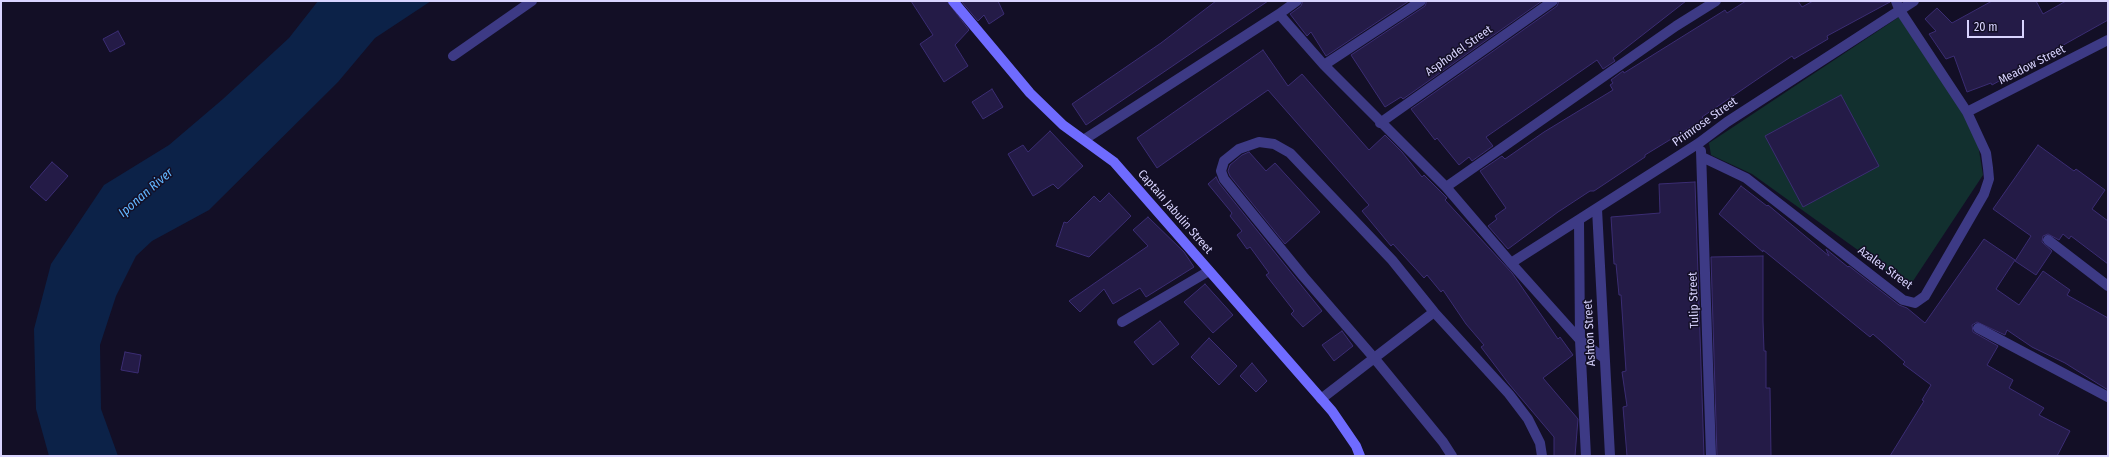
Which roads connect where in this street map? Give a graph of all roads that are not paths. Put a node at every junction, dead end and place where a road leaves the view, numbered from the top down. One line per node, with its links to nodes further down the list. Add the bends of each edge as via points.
1 (532, 1): 11 (street)
2 (953, 1): 15 (street, Captain Jabulin Street, via 1030,93 1063,125)
3 (1297, 1): 9 (street)
4 (1421, 1): 12 (street)
5 (1553, 1): 14 (street, Asphodel Street)
6 (1716, 1): 18 (street, via 1676,26)
7 (1914, 1): 8 (street, Primrose Street)
8 (1897, 5): 13 (street); 16 (street, Primrose Street)
9 (1279, 14): 12 (street); 15 (street)
10 (2108, 40): 13 (street, Meadow Street)
11 (454, 56)
12 (1324, 65): 14 (street)
13 (1967, 112): 17 (street, Azalea Street, via 1986,153 1989,179 1984,194 1932,287 1925,296 1915,302 1904,300 1746,178)
14 (1380, 122): 18 (street)
15 (1085, 139): 23 (street, Captain Jabulin Street, via 1114,162)
16 (1699, 143): 17 (street, Tulip Street); 19 (street, Primrose Street)
17 (1702, 157): 38 (street, Tulip Street)
18 (1446, 187): 22 (street)
19 (1597, 209): 20 (street, Primrose Street); 29 (street, Ashton Street)
20 (1579, 220): 22 (street, Primrose Street); 28 (street, Ashton Street)
21 (2048, 240): 24 (street)
22 (1511, 263): 28 (street)
23 (1209, 271): 26 (street); 32 (street, Captain Jabulin Street)
24 (2108, 286)
25 (1434, 312): 30 (street); 30 (street, via 1392,260 1290,153 1274,144 1259,142 1239,149 1224,161 1221,171 1224,179); 35 (street, via 1509,394 1528,419 1540,442)
26 (1122, 322)
27 (1978, 328): 31 (street)
28 (1580, 340): 29 (street); 36 (street, Ashton Street)
29 (1604, 358): 37 (street, Ashton Street)
30 (1375, 359): 32 (street); 34 (street)
31 (2108, 397)
32 (1321, 399): 33 (street, Captain Jabulin Street, via 1356,446)
33 (1360, 456)
34 (1452, 456)
35 (1542, 456)
36 (1586, 456)
37 (1610, 456)
38 (1711, 456)

